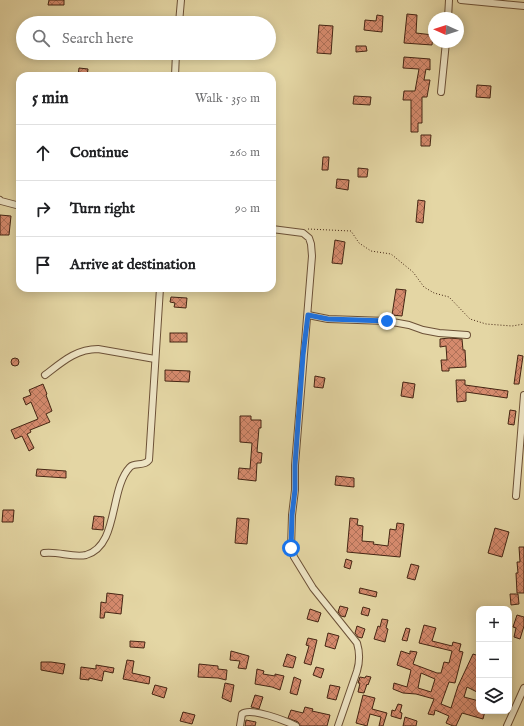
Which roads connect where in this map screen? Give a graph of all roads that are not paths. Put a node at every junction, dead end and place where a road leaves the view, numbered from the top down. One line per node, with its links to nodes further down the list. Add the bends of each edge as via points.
1 (181, 0): 6 (street)
2 (449, 0): 5 (street)
3 (461, 0): 4 (street)
4 (524, 6)
5 (448, 12)
6 (180, 16)
7 (445, 48): 10 (street)
8 (176, 60): 9 (street)
9 (175, 72)
10 (441, 92)
11 (0, 200): 12 (street)
12 (16, 205)
13 (276, 230): 15 (street, via 303,234 309,238 312,256)
14 (160, 292): 17 (street)
15 (308, 315): 16 (street, via 328,319 387,321 428,331); 25 (street, via 303,355 291,548 312,588 357,643 360,651 360,662)
16 (467, 335)
17 (155, 359): 18 (street, via 98,349 85,350 70,356); 21 (street, via 149,460 145,464 129,468 120,485 111,522 102,544 86,555)
18 (45, 375)
19 (524, 395): 20 (street)
20 (516, 496)
21 (44, 553)
22 (524, 688): 26 (street)
23 (240, 726): 24 (street, via 242,714 247,712 256,712)
24 (296, 726)
25 (338, 726)
26 (507, 726)

